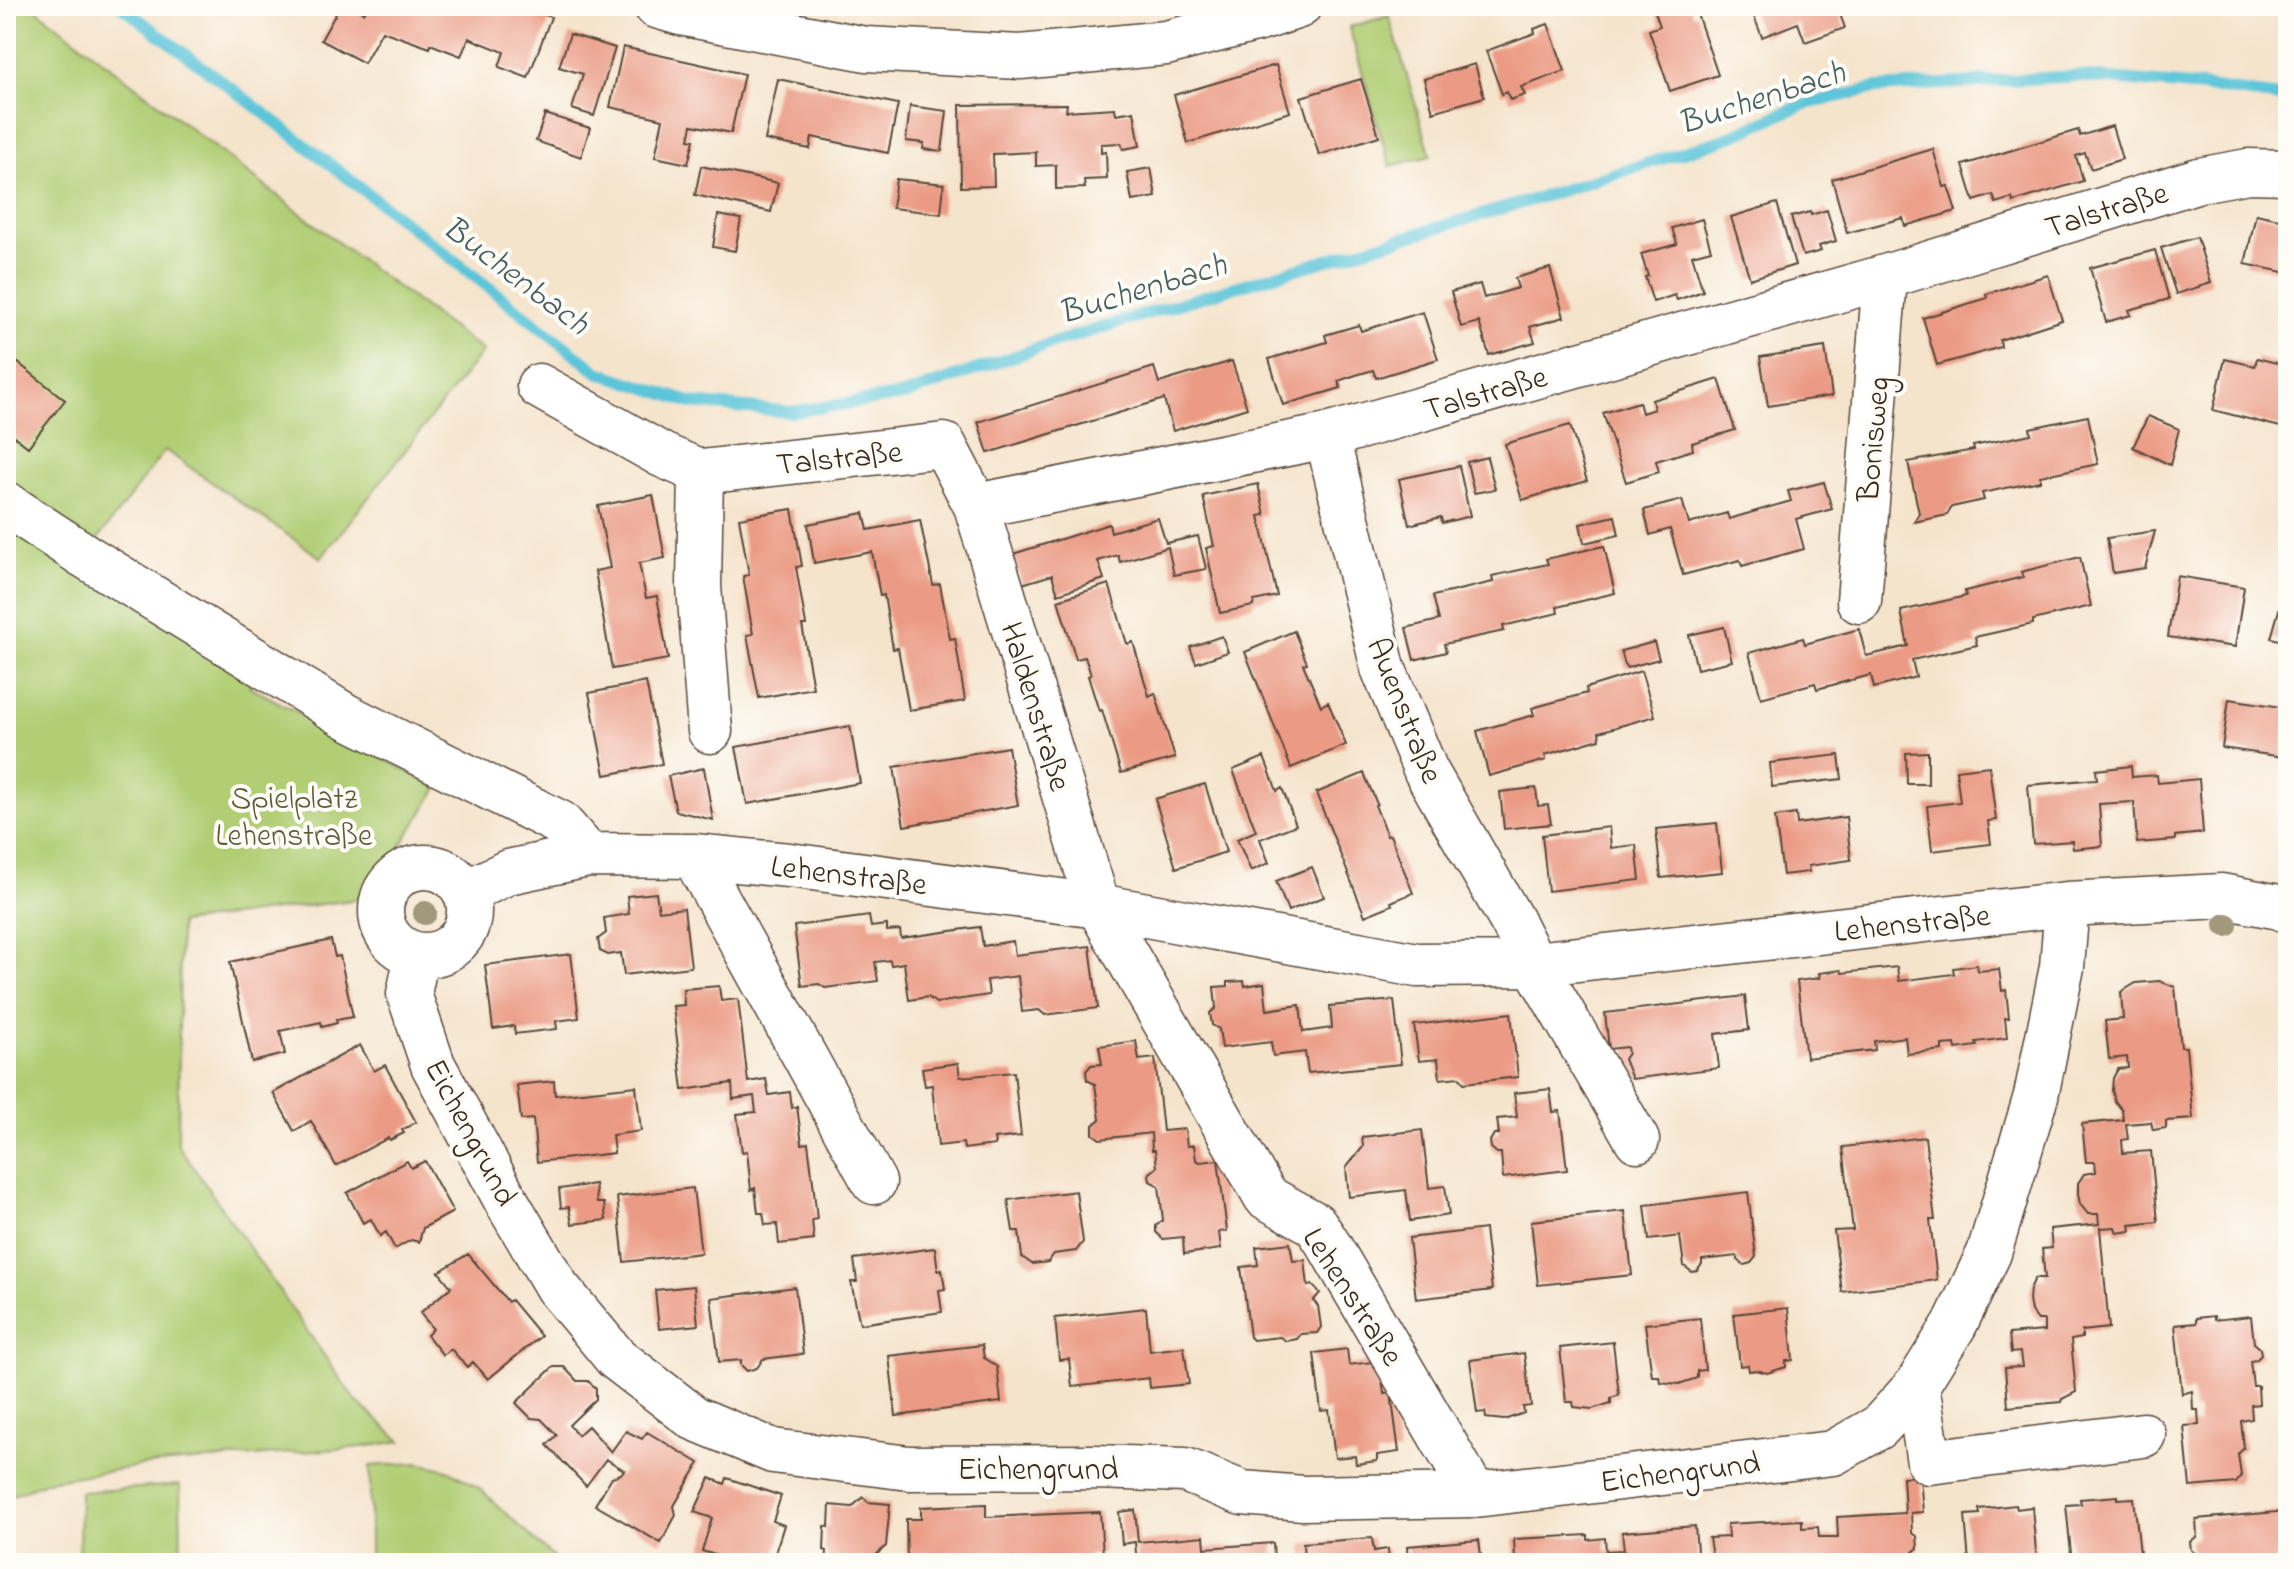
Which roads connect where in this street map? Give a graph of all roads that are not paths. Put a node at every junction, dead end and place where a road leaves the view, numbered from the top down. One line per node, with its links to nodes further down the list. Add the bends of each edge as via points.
1 (656, 6): 2 (street, via 866,49 1020,57 1166,43)
2 (1299, 6)
3 (2288, 172): 4 (street, Talstraße, via 2248,171 2199,180)
4 (1885, 277): 6 (street, Talstraße); 10 (street, Bonisweg)
5 (539, 386): 7 (street, Talstraße)
6 (1327, 436): 9 (street, Talstraße); 19 (street, Auenstraße, via 1383,668 1426,771)
7 (701, 472): 9 (street, Talstraße, via 944,445); 11 (street, via 699,586)
8 (6, 504): 12 (street, via 346,716 560,823)
9 (976, 506): 16 (street, Haldenstraße)
10 (1859, 601)
11 (710, 731)
12 (588, 855): 13 (street, Lehenstraße); 14 (street, Lehenstraße, via 508,872)
13 (694, 856): 16 (street, Lehenstraße); 21 (street)
14 (465, 893): 18 (street, via 469,919 464,932 444,951); 18 (street, via 445,871 430,867 415,868 390,884 383,898 383,927 391,940)
15 (2067, 904): 17 (street, Lehenstraße, via 2222,896); 19 (street, Lehenstraße); 22 (street, Eichengrund, via 2062,967 2036,1096 1989,1253 1955,1324)
16 (1098, 906): 19 (street, Lehenstraße, via 1417,965); 24 (street, Lehenstraße, via 1266,1197 1315,1224)
17 (2288, 911)
18 (417, 955): 24 (street, Eichengrund, via 409,994 433,1065 557,1287 616,1358 694,1418 773,1451 909,1468 1185,1470 1242,1493 1303,1498)
19 (1534, 964): 20 (street)
20 (1637, 1140)
21 (874, 1182)
22 (1917, 1385): 23 (street, via 1929,1462); 24 (street, Eichengrund, via 1879,1427 1833,1453)
23 (2143, 1435)
24 (1475, 1495)

